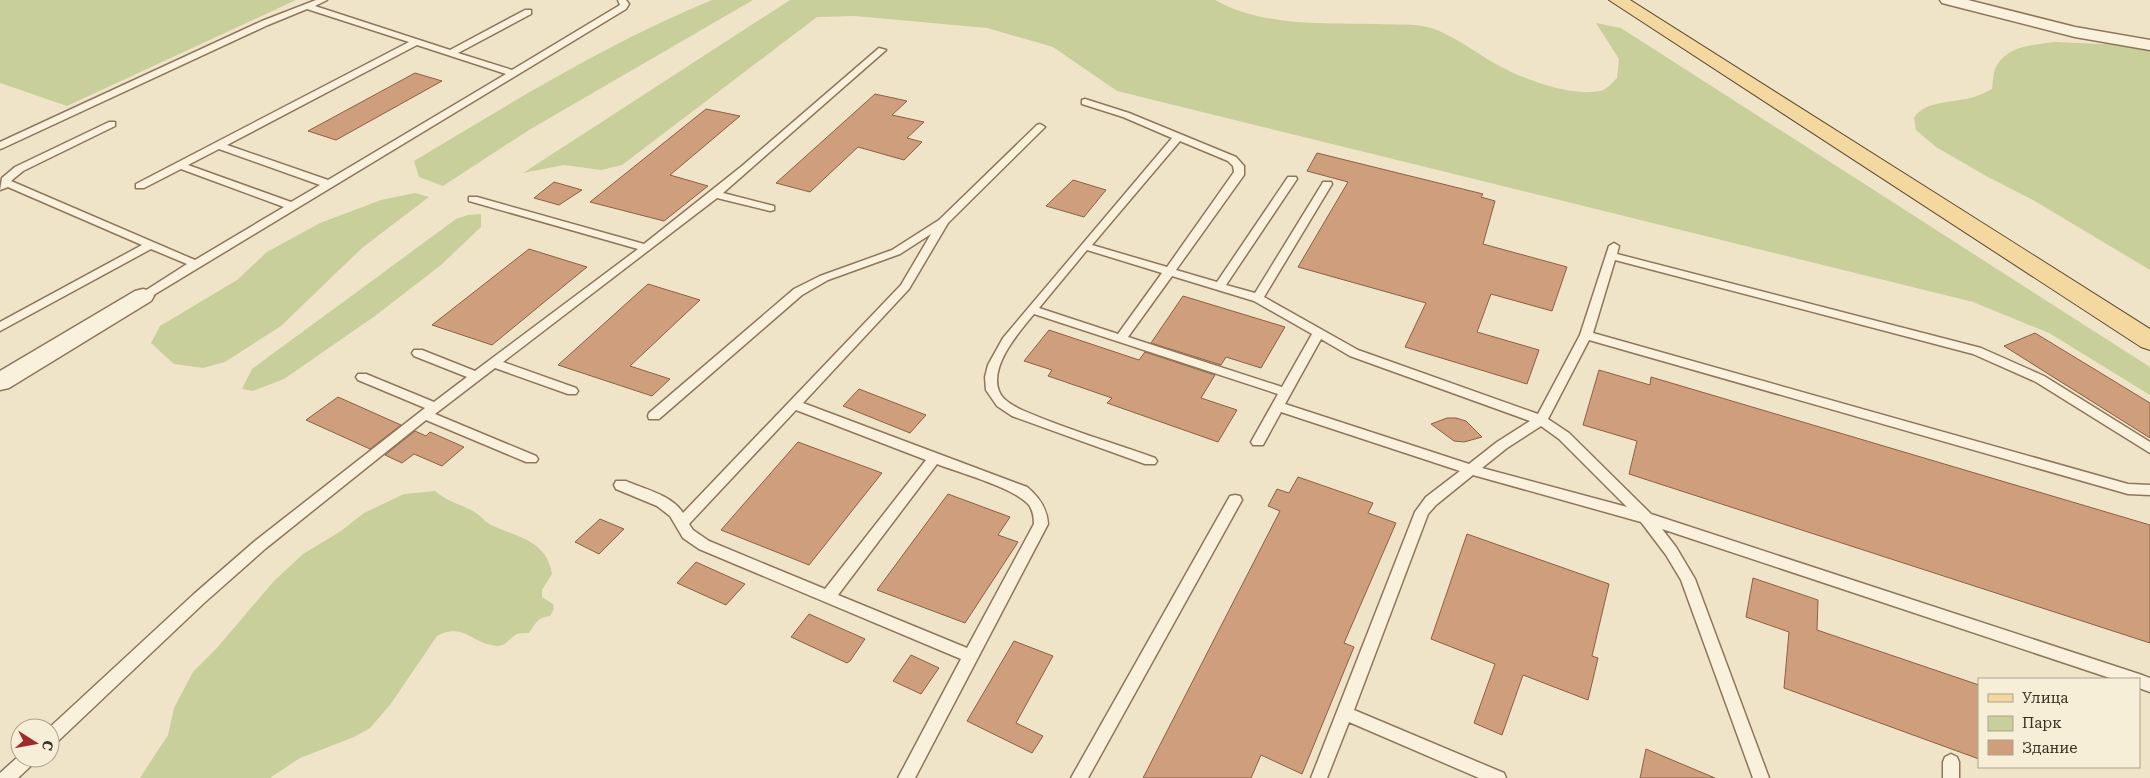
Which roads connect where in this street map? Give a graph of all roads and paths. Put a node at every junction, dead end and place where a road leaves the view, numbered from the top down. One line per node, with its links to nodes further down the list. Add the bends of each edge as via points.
1 (323, 0): 5 (lane)
2 (622, 0): 11 (lane, via 623,6)
3 (1618, 0): 42 (main road)
4 (1948, 0): 8 (street, via 2074,32)
5 (309, 7): 7 (lane); 17 (lane, via 265,23)
6 (528, 12): 10 (lane)
7 (416, 42): 10 (lane); 16 (lane)
8 (2150, 45)
9 (882, 50): 24 (lane)
10 (451, 53): 11 (lane)
11 (513, 73): 20 (lane)
12 (1085, 102): 15 (lane, via 1126,115)
13 (112, 124): 22 (lane, via 19,169)
14 (1040, 127): 28 (lane)
15 (1177, 138): 30 (lane); 33 (lane, via 1232,159 1240,168 1239,175)
16 (218, 145): 18 (lane); 20 (lane)
17 (0, 146)
18 (180, 165): 23 (lane); 26 (lane)
19 (1292, 179): 34 (lane)
20 (328, 184): 26 (lane)
21 (1328, 184): 36 (lane)
22 (3, 185): 29 (lane)
23 (140, 186)
24 (714, 194): 27 (lane); 31 (lane)
25 (473, 199): 31 (lane)
26 (292, 206): 32 (lane)
27 (770, 208)
28 (944, 220): 50 (lane, via 905,287); 53 (lane, via 896,252 824,278 798,292)
29 (150, 245): 32 (lane); 38 (lane)
30 (1085, 246): 33 (lane); 37 (lane)
31 (646, 248): 44 (lane)
32 (196, 264): 35 (lane)
33 (1170, 271): 34 (lane); 41 (lane)
34 (1220, 286): 36 (lane)
35 (143, 296): 47 (street)
36 (1258, 298): 39 (lane)
37 (1032, 310): 41 (lane); 59 (lane, via 995,360 991,386 994,398 1018,413)
38 (0, 327)
39 (1318, 334): 49 (lane); 54 (lane, via 1382,364)
40 (1586, 335): 54 (lane); 56 (lane, via 1613,251 1983,354 2040,379); 62 (lane, via 2128,489)
41 (1121, 338): 49 (lane)
42 (2150, 341)
43 (418, 354): 45 (lane)
44 (493, 363): 45 (lane); 48 (lane)
45 (477, 376): 52 (lane)
46 (362, 377): 52 (lane)
47 (0, 382)
48 (572, 391)
49 (1285, 392): 51 (lane)
50 (793, 404): 57 (lane); 65 (lane)
51 (1278, 406): 55 (lane); 60 (lane)
52 (430, 411): 58 (lane); 70 (lane, via 252,552)
53 (654, 416)
54 (1540, 420): 60 (lane); 64 (lane, via 1564,436)
55 (1258, 442)
56 (2150, 448)
57 (934, 458): 66 (lane); 67 (lane, via 1022,491 1034,500 1041,512 1041,524)
58 (531, 459)
59 (1150, 461)
60 (1472, 470): 64 (lane); 69 (lane, via 1431,501 1416,524)
61 (621, 485): 65 (lane, via 662,502 675,512)
62 (2150, 490)
63 (1235, 500): 74 (lane)
64 (1646, 518): 68 (lane); 77 (lane, via 1688,579)
65 (682, 524): 66 (lane, via 688,534 704,545)
66 (828, 597): 67 (lane)
67 (970, 656): 73 (lane)
68 (2129, 678)
69 (1345, 713): 75 (lane); 76 (lane)
70 (60, 729)
71 (17, 768): 72 (lane)
72 (6, 778)
73 (906, 778)
74 (1079, 778)
75 (1319, 778)
76 (1498, 778)
77 (1761, 778)

